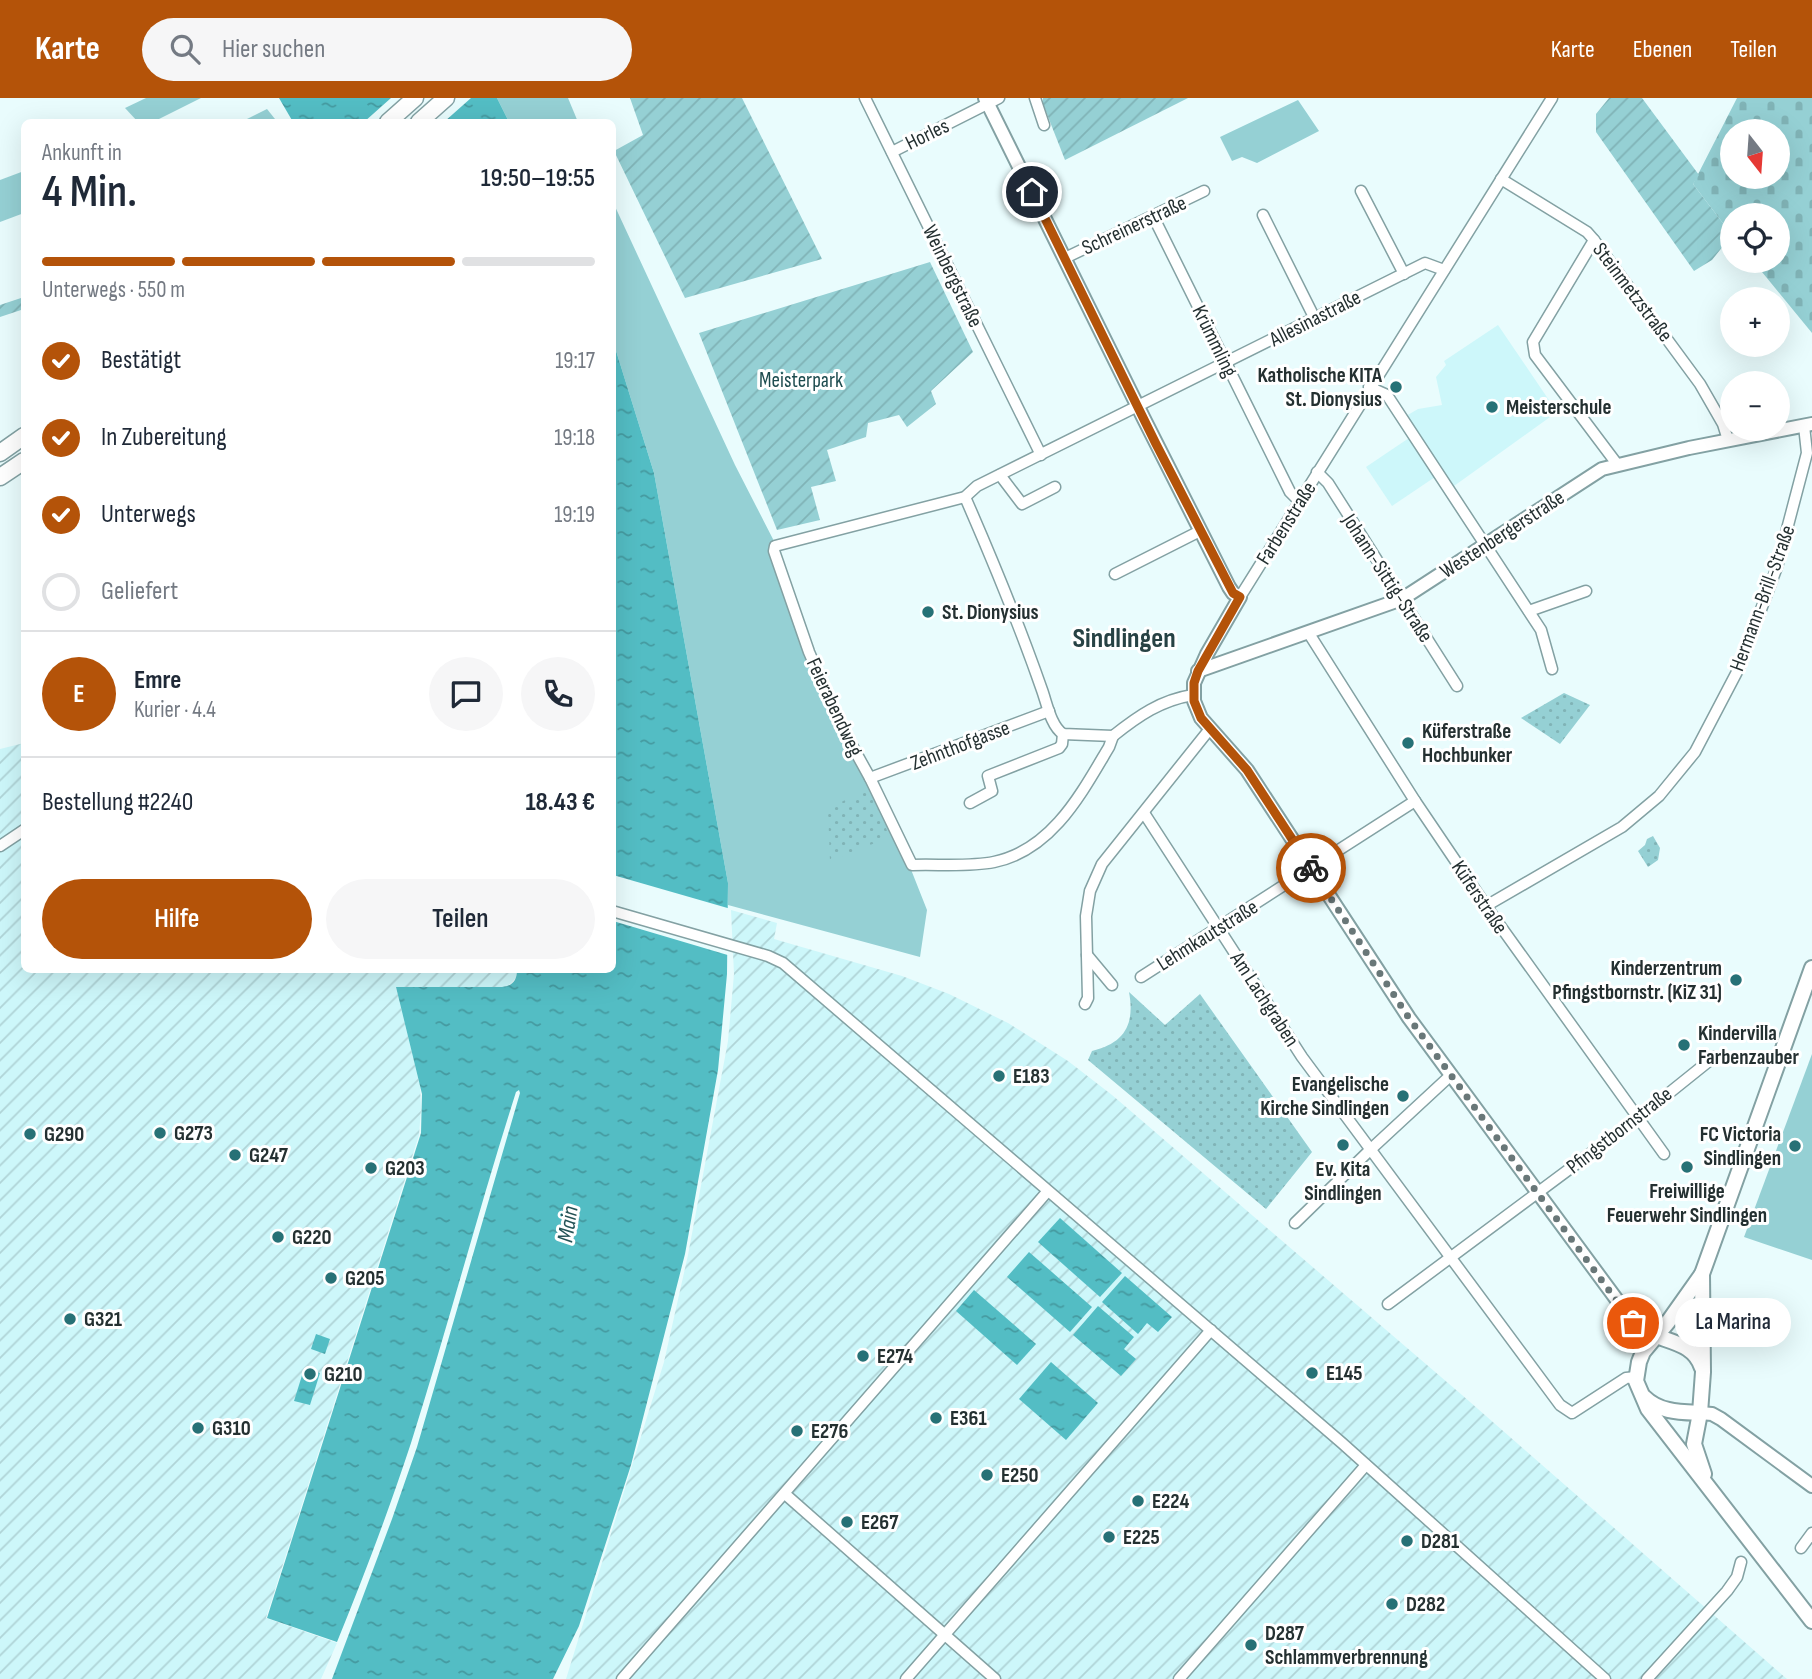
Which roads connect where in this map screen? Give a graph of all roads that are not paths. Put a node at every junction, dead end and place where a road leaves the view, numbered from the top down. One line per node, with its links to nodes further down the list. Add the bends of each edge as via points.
1 (415, 98): 7 (highway)
2 (446, 98): 8 (highway)
3 (865, 98): 10 (street, Weinbergstraße)
4 (1035, 98): 9 (street)
5 (1552, 98): 11 (street, Farbenstraße)
6 (991, 100): 10 (street, Horles); 17 (street)
7 (391, 119)
8 (422, 119)
9 (1044, 125)
10 (891, 152): 30 (street, Weinbergstraße)
11 (1501, 179): 16 (street, Steinmetzstraße); 18 (street, Farbenstraße)
12 (1203, 191): 15 (street, Schreinerstraße)
13 (1361, 191): 19 (street)
14 (1264, 215): 20 (street)
15 (1153, 216): 17 (street, Schreinerstraße); 21 (street, Krümmling)
16 (1594, 240): 24 (street, Steinmetzstraße, via 1700,384); 32 (street, via 1533,342 1535,355)
17 (1065, 258): 23 (street)
18 (1444, 270): 19 (street, Allesinastraße, via 1425,263); 22 (street, Farbenstraße)
19 (1404, 274): 20 (street, Allesinastraße)
20 (1315, 319): 21 (street, Allesinastraße)
21 (1226, 363): 23 (street, Allesinastraße); 38 (street, Krümmling, via 1290,492)
22 (1369, 387): 33 (street, Farbenstraße); 41 (street, via 1387,395)
23 (1138, 407): 30 (street, Allesinastraße); 39 (street)
24 (1720, 419)
25 (1808, 425): 26 (street, Westenbergerstraße); 63 (street, Hermann-Brill-Straße, via 1807,453 1777,566 1738,668 1695,752 1659,796 1622,827)
26 (1790, 428)
27 (21, 438): 29 (highway)
28 (1723, 441): 32 (street, Westenbergerstraße)
29 (0, 453)
30 (1041, 455): 34 (street, Allesinastraße)
31 (21, 463): 35 (highway)
32 (1617, 464): 41 (street, Westenbergerstraße, via 1602,469)
33 (1317, 472): 38 (street, Farbenstraße); 45 (street, Johann-Sittig-Straße)
34 (1000, 475): 36 (street, via 1022,504); 37 (street, Allesinastraße)
35 (0, 477)
36 (1055, 487)
37 (965, 497): 40 (street, Allesinastraße); 52 (street)
38 (1299, 501): 44 (street, Farbenstraße)
39 (1200, 531): 42 (street); 44 (street, via 1233,593)
40 (778, 544): 56 (street, Feierabendweg, via 774,551 814,664 838,722)
41 (1486, 545): 45 (street, Westenbergerstraße); 46 (street)
42 (1115, 574)
43 (1586, 591): 46 (street)
44 (1240, 597): 49 (street, Farbenstraße)
45 (1402, 599): 47 (street, Westenbergerstraße); 50 (street, Johann-Sittig-Straße)
46 (1528, 611): 48 (street, via 1541,630)
47 (1308, 632): 49 (street, Westenbergerstraße); 57 (street, Küferstraße)
48 (1552, 669)
49 (1198, 671): 51 (street, Farbenstraße)
50 (1457, 686)
51 (1193, 695): 53 (street); 55 (street, via 1151,709)
52 (1049, 711): 54 (street); 56 (street, Zehnthofgasse)
53 (1209, 730): 59 (street); 62 (street, via 1247,770)
54 (1063, 734): 55 (street); 58 (street, via 1059,748 988,776 992,790)
55 (1113, 736): 56 (street, Feierabendweg, via 1060,823 1023,852 991,863 912,865)
56 (870, 778)
57 (1415, 802): 62 (street, Lehmkautstraße); 63 (street, Küferstraße)
58 (970, 803)
59 (1144, 813): 65 (street, Am Lachgraben); 66 (street, via 1102,864 1090,891)
60 (21, 832): 61 (street)
61 (0, 846)
62 (1311, 869): 65 (street, Lehmkautstraße); 72 (street)
63 (1486, 906): 73 (street, Küferstraße)
64 (616, 912): 76 (street, via 783,963)
65 (1218, 928): 68 (street, Lehmkautstraße); 74 (street, Am Lachgraben, via 1302,1057)
66 (1087, 955): 69 (street); 70 (street)
67 (1812, 968): 80 (main road)
68 (1141, 977)
69 (1112, 985)
70 (1085, 1004)
71 (1714, 1057): 73 (street, Pfingstbornstraße)
72 (1451, 1076): 74 (street); 77 (street)
73 (1638, 1118): 75 (street, Küferstraße); 77 (street, Pfingstbornstraße)
74 (1370, 1150): 78 (street); 79 (street, Am Lachgraben)
75 (1664, 1154)
76 (1047, 1192): 83 (street); 94 (street)
77 (1538, 1192): 79 (street, Pfingstbornstraße); 82 (street)
78 (1295, 1223)
79 (1451, 1258): 81 (street, Pfingstbornstraße); 87 (street, Am Lachgraben, via 1560,1405 1572,1413 1626,1378)
80 (1702, 1274): 84 (main road); 88 (main road)
81 (1388, 1304)
82 (1633, 1323): 84 (street); 86 (street)
83 (1211, 1330): 92 (street); 100 (street)
84 (1656, 1336): 85 (main road); 86 (main road)
85 (1677, 1343): 86 (main road, via 1660,1344); 88 (main road, via 1695,1355)
86 (1642, 1355): 87 (main road)
87 (1636, 1377): 89 (main road)
88 (1703, 1378): 90 (main road, via 1691,1402); 91 (main road)
89 (1640, 1393): 90 (main road, via 1651,1404); 95 (main road)
90 (1670, 1411): 91 (main road)
91 (1700, 1413): 93 (street, via 1717,1416); 95 (main road, via 1695,1450)
92 (1366, 1465): 104 (street); 105 (street)
93 (1812, 1486)
94 (785, 1494): 100 (street); 101 (street)
95 (1718, 1500): 99 (main road)
96 (1812, 1533): 97 (street)
97 (1801, 1548)
98 (1741, 1562): 106 (street, via 1727,1591)
99 (1812, 1621)
100 (945, 1634): 102 (street); 103 (street)
101 (622, 1679)
102 (906, 1679)
103 (995, 1679)
104 (1179, 1679)
105 (1605, 1679)
106 (1647, 1679)

